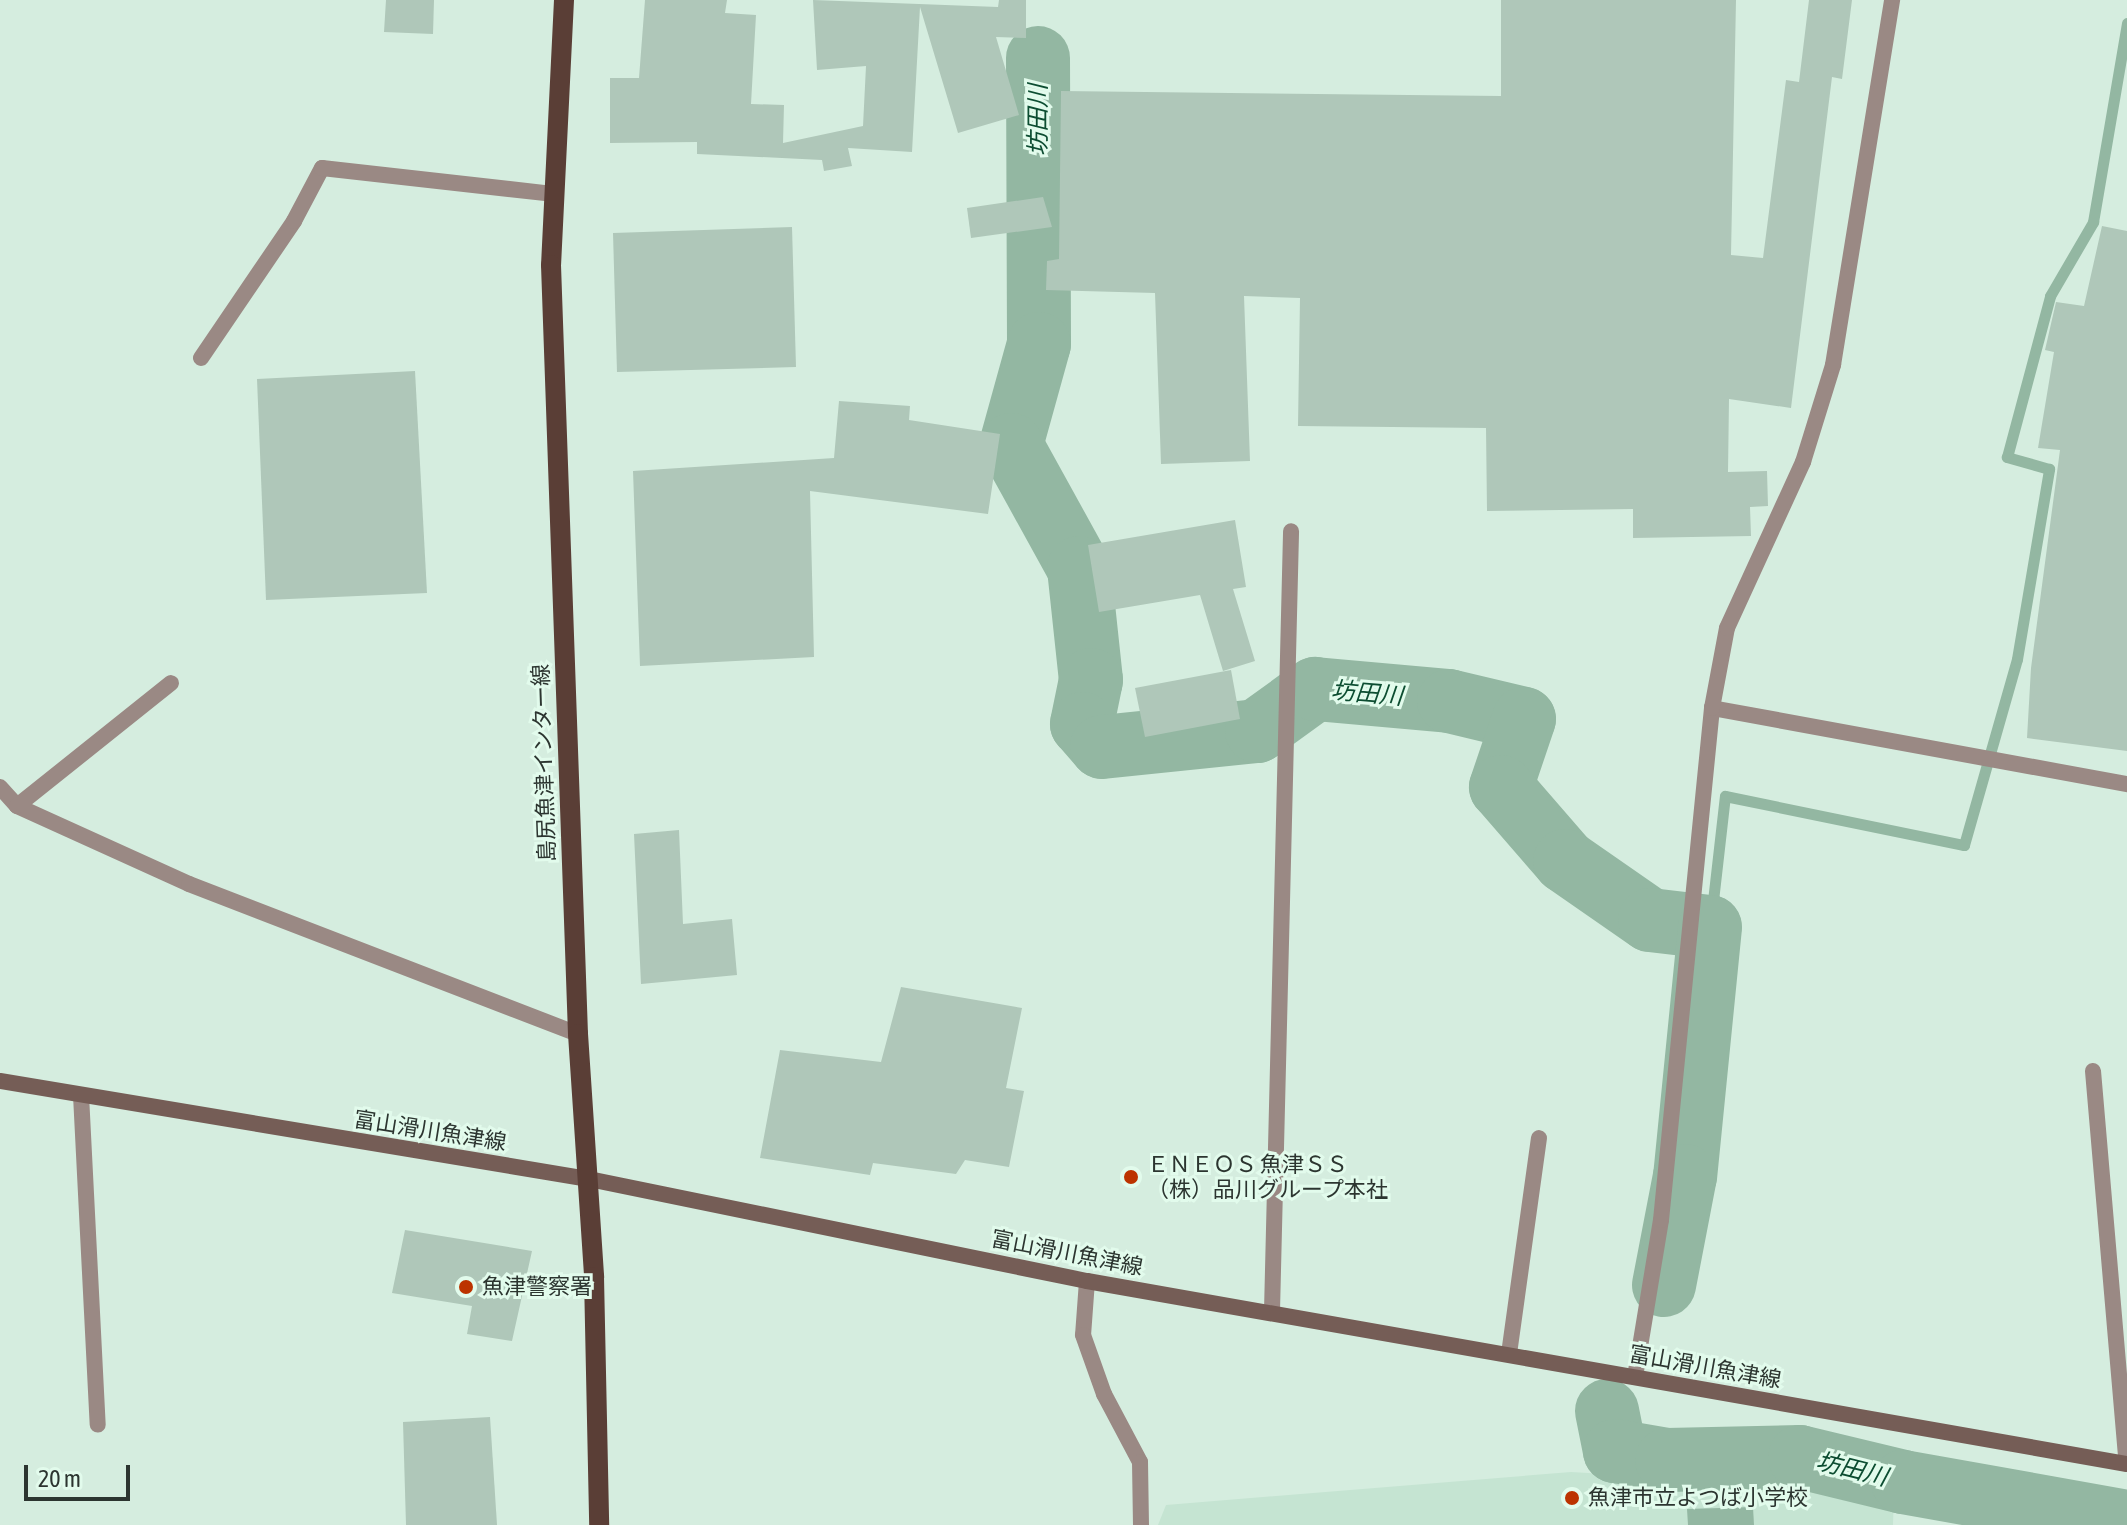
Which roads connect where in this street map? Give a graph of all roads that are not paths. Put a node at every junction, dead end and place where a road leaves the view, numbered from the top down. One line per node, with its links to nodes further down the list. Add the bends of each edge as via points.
1 (564, 0): 3 (main road, 島尻魚津インター線)
2 (1892, 0): 7 (street, via 1833,365 1803,462 1727,628)
3 (555, 194): 4 (street, via 322,168 294,221); 11 (main road, 島尻魚津インター線, via 551,265)
4 (201, 358)
5 (1291, 531): 18 (street)
6 (171, 683): 10 (street)
7 (1712, 708): 8 (street); 20 (street, via 1661,1220)
8 (2127, 784)
9 (0, 787): 10 (street)
10 (17, 806): 11 (street, via 189,884)
11 (578, 1034): 16 (main road, 島尻魚津インター線)
12 (2093, 1071): 22 (street)
13 (0, 1081): 14 (main road, 富山滑川魚津線)
14 (81, 1095): 16 (main road, 富山滑川魚津線); 21 (street)
15 (1539, 1138): 19 (street)
16 (589, 1179): 17 (main road, 富山滑川魚津線); 23 (main road, 島尻魚津インター線)
17 (1087, 1281): 18 (main road, 富山滑川魚津線); 24 (street, via 1083,1335 1104,1394 1140,1462)
18 (1272, 1311): 19 (main road, 富山滑川魚津線)
19 (1509, 1354): 20 (main road, 富山滑川魚津線)
20 (1635, 1377): 22 (main road, 富山滑川魚津線)
21 (98, 1425)
22 (2127, 1464)
23 (599, 1525)
24 (1141, 1525)

